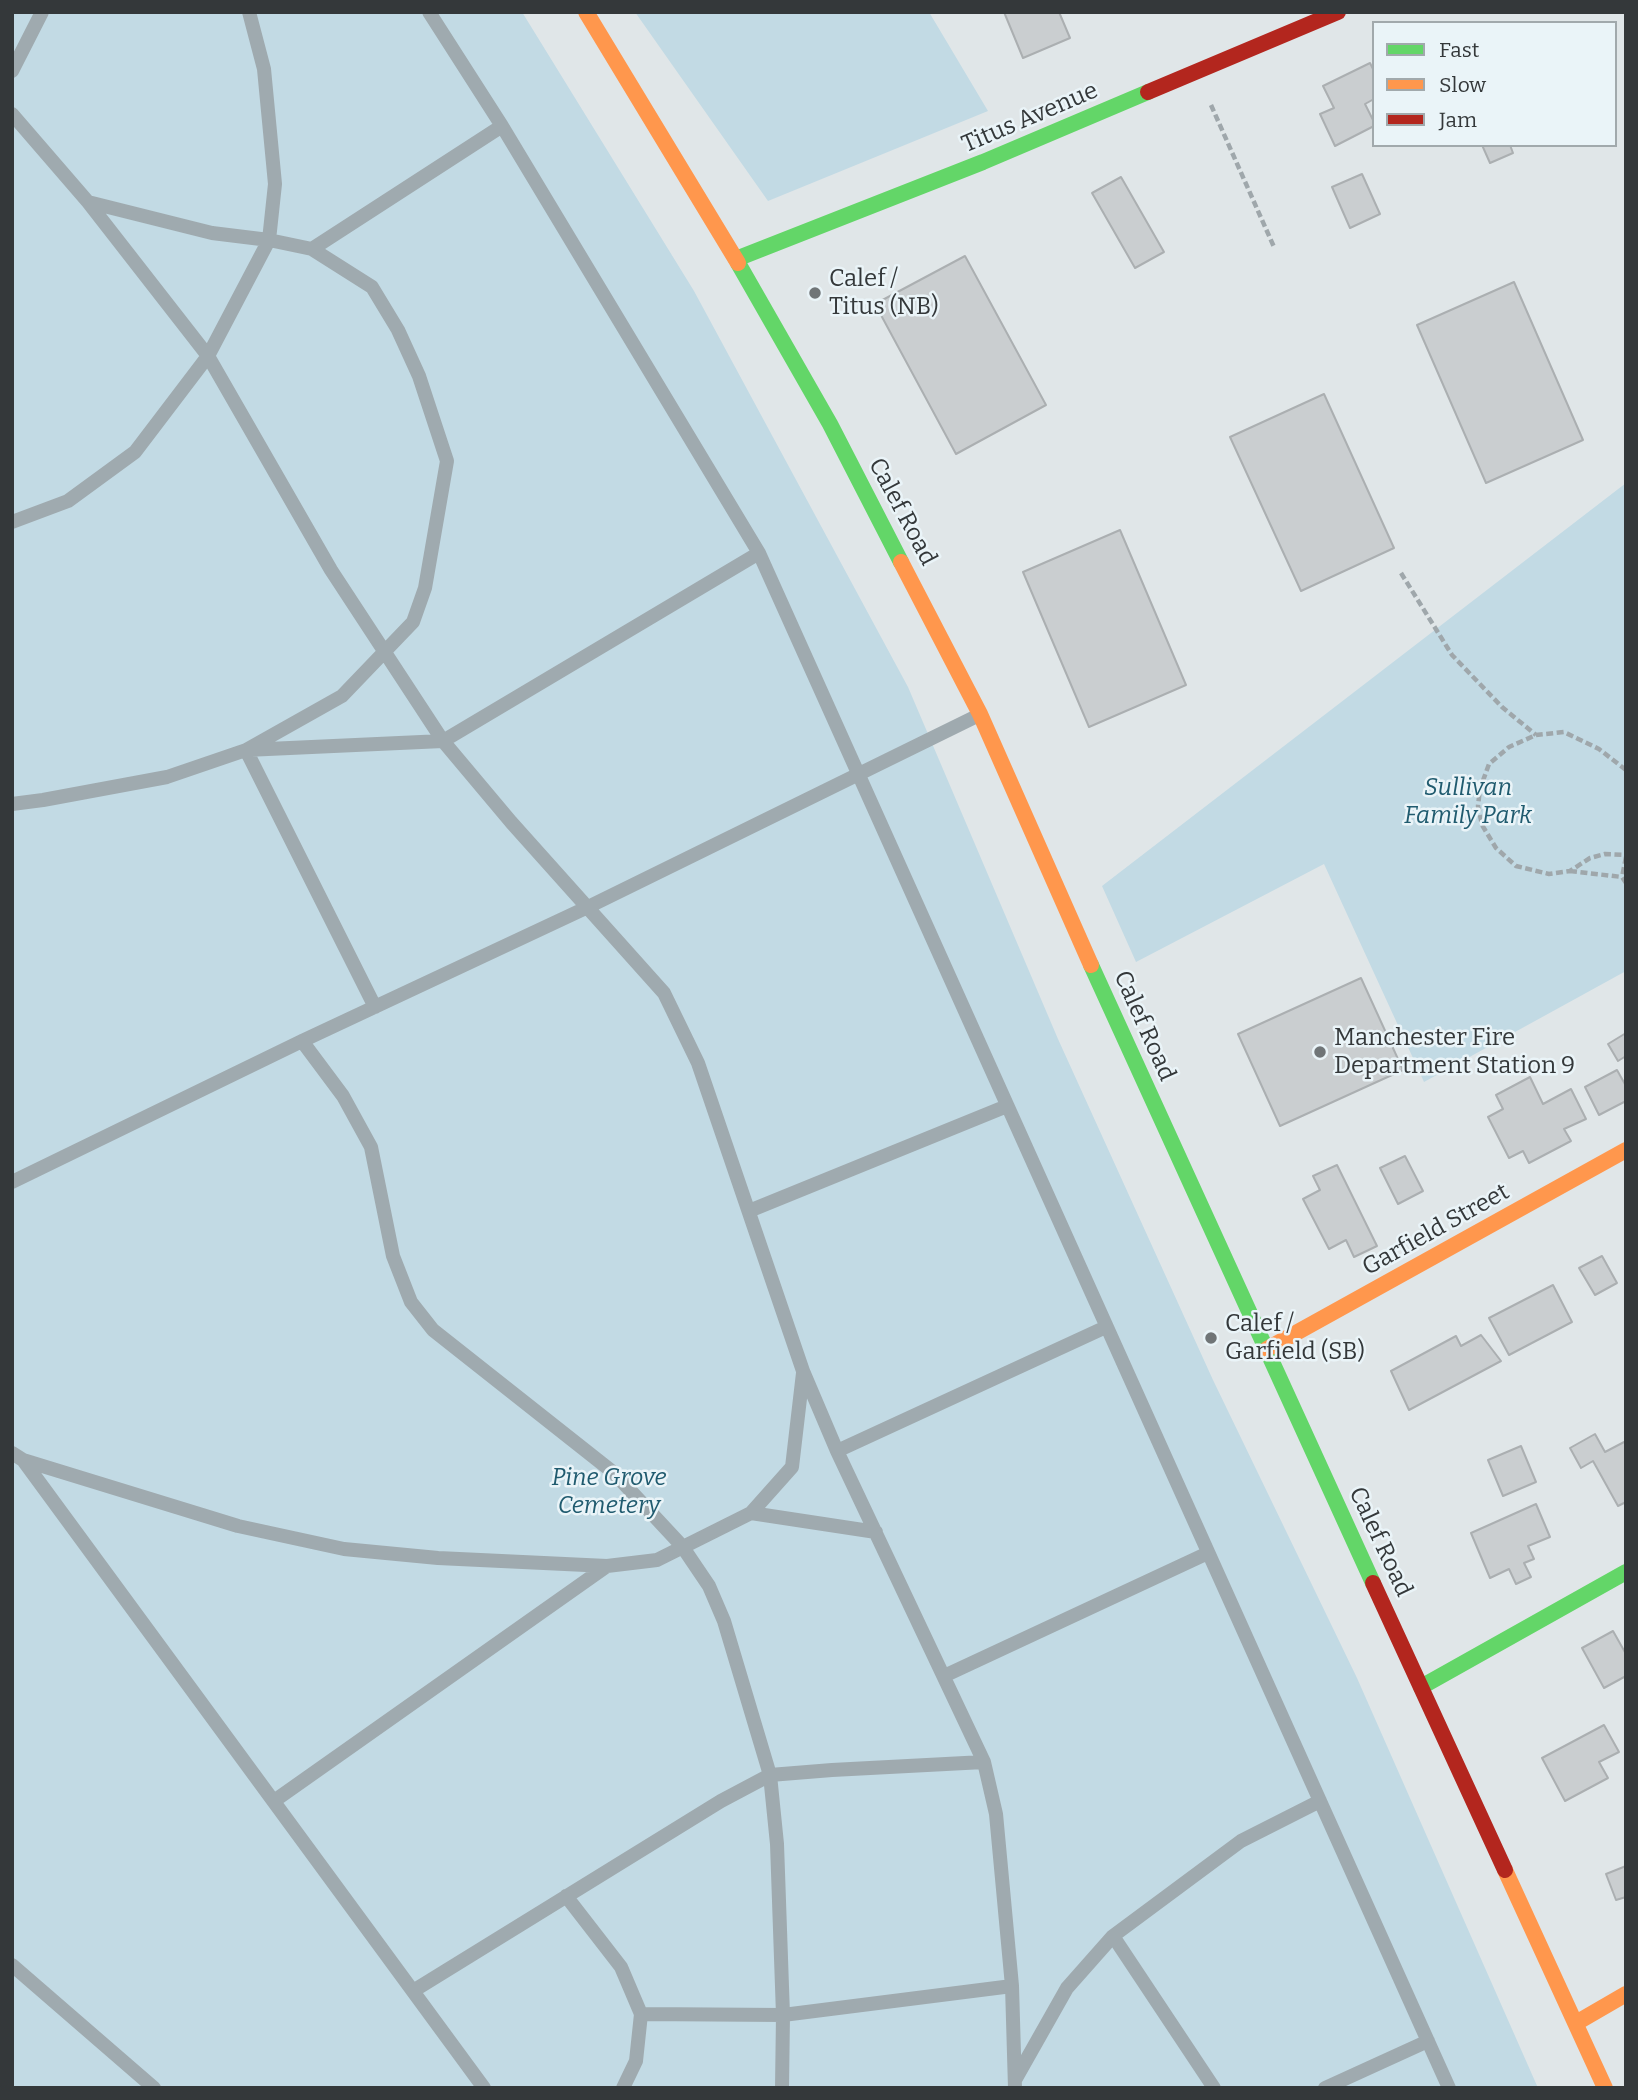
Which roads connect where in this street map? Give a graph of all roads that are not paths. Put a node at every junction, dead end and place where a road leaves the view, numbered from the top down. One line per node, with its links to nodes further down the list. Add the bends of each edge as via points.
1 (42, 12): 6 (lane)
2 (249, 12): 10 (lane, via 264,69 275,184)
3 (429, 12): 8 (lane)
4 (586, 12): 12 (main road, Calef Road)
5 (1338, 12): 12 (main road, Titus Avenue, via 983,162)
6 (12, 71)
7 (12, 114): 9 (lane)
8 (502, 126): 11 (lane); 15 (lane)
9 (88, 202): 10 (lane, via 212,233); 13 (lane)
10 (269, 240): 11 (lane); 13 (lane)
11 (312, 249): 16 (lane, via 372,287 419,376 447,461 425,589 413,622)
12 (736, 259): 17 (main road, Calef Road, via 837,436)
13 (208, 356): 14 (lane, via 135,452 68,501); 16 (lane, via 331,570)
14 (12, 522)
15 (759, 553): 18 (lane); 20 (lane)
16 (384, 651): 18 (lane); 19 (lane, via 342,696)
17 (980, 714): 20 (lane); 30 (main road, Calef Road)
18 (443, 741): 19 (lane); 22 (lane)
19 (246, 750): 21 (lane, via 167,777); 23 (lane)
20 (858, 774): 22 (lane); 25 (lane)
21 (12, 804)
22 (588, 907): 23 (lane); 28 (lane, via 664,993 698,1063)
23 (375, 1007): 24 (lane)
24 (302, 1041): 27 (lane); 36 (lane, via 343,1096 371,1147 393,1256 411,1302 433,1330 614,1472)
25 (1007, 1106): 28 (lane); 29 (lane)
26 (1626, 1150): 30 (main road, Garfield Street)
27 (12, 1182)
28 (749, 1211): 31 (lane)
29 (1106, 1327): 32 (lane); 37 (lane)
30 (1268, 1349): 41 (main road, Calef Road)
31 (803, 1371): 32 (lane); 34 (lane, via 792,1467)
32 (837, 1451): 35 (lane)
33 (18, 1456): 38 (lane, via 238,1526 344,1549); 44 (lane)
34 (751, 1513): 35 (lane); 36 (lane)
35 (876, 1532): 40 (lane)
36 (682, 1546): 38 (lane, via 657,1560); 43 (lane, via 709,1586 724,1621)
37 (1208, 1553): 40 (lane); 45 (lane)
38 (607, 1566): 44 (lane)
39 (1626, 1572): 41 (main road)
40 (944, 1676): 42 (lane)
41 (1421, 1687): 54 (main road, Calef Road)
42 (984, 1762): 43 (lane); 49 (lane, via 996,1814)
43 (769, 1775): 46 (lane); 53 (lane, via 777,1844)
44 (274, 1801): 50 (lane)
45 (1320, 1801): 47 (lane, via 1241,1841); 55 (lane)
46 (566, 1896): 50 (lane); 52 (lane, via 621,1967)
47 (1113, 1936): 56 (lane, via 1067,1988); 61 (lane)
48 (12, 1965): 57 (lane)
49 (1012, 1986): 53 (lane); 56 (lane)
50 (413, 1991): 58 (lane)
51 (1626, 1994): 54 (main road)
52 (641, 2014): 53 (lane); 59 (lane, via 636,2061)
53 (783, 2015): 60 (lane)
54 (1576, 2023): 64 (main road, Calef Road)
55 (1428, 2042): 62 (lane); 63 (lane)
56 (1013, 2086)
57 (154, 2088)
58 (484, 2088)
59 (624, 2088)
60 (782, 2088)
61 (1214, 2088)
62 (1325, 2088)
63 (1449, 2088)
64 (1605, 2088)

